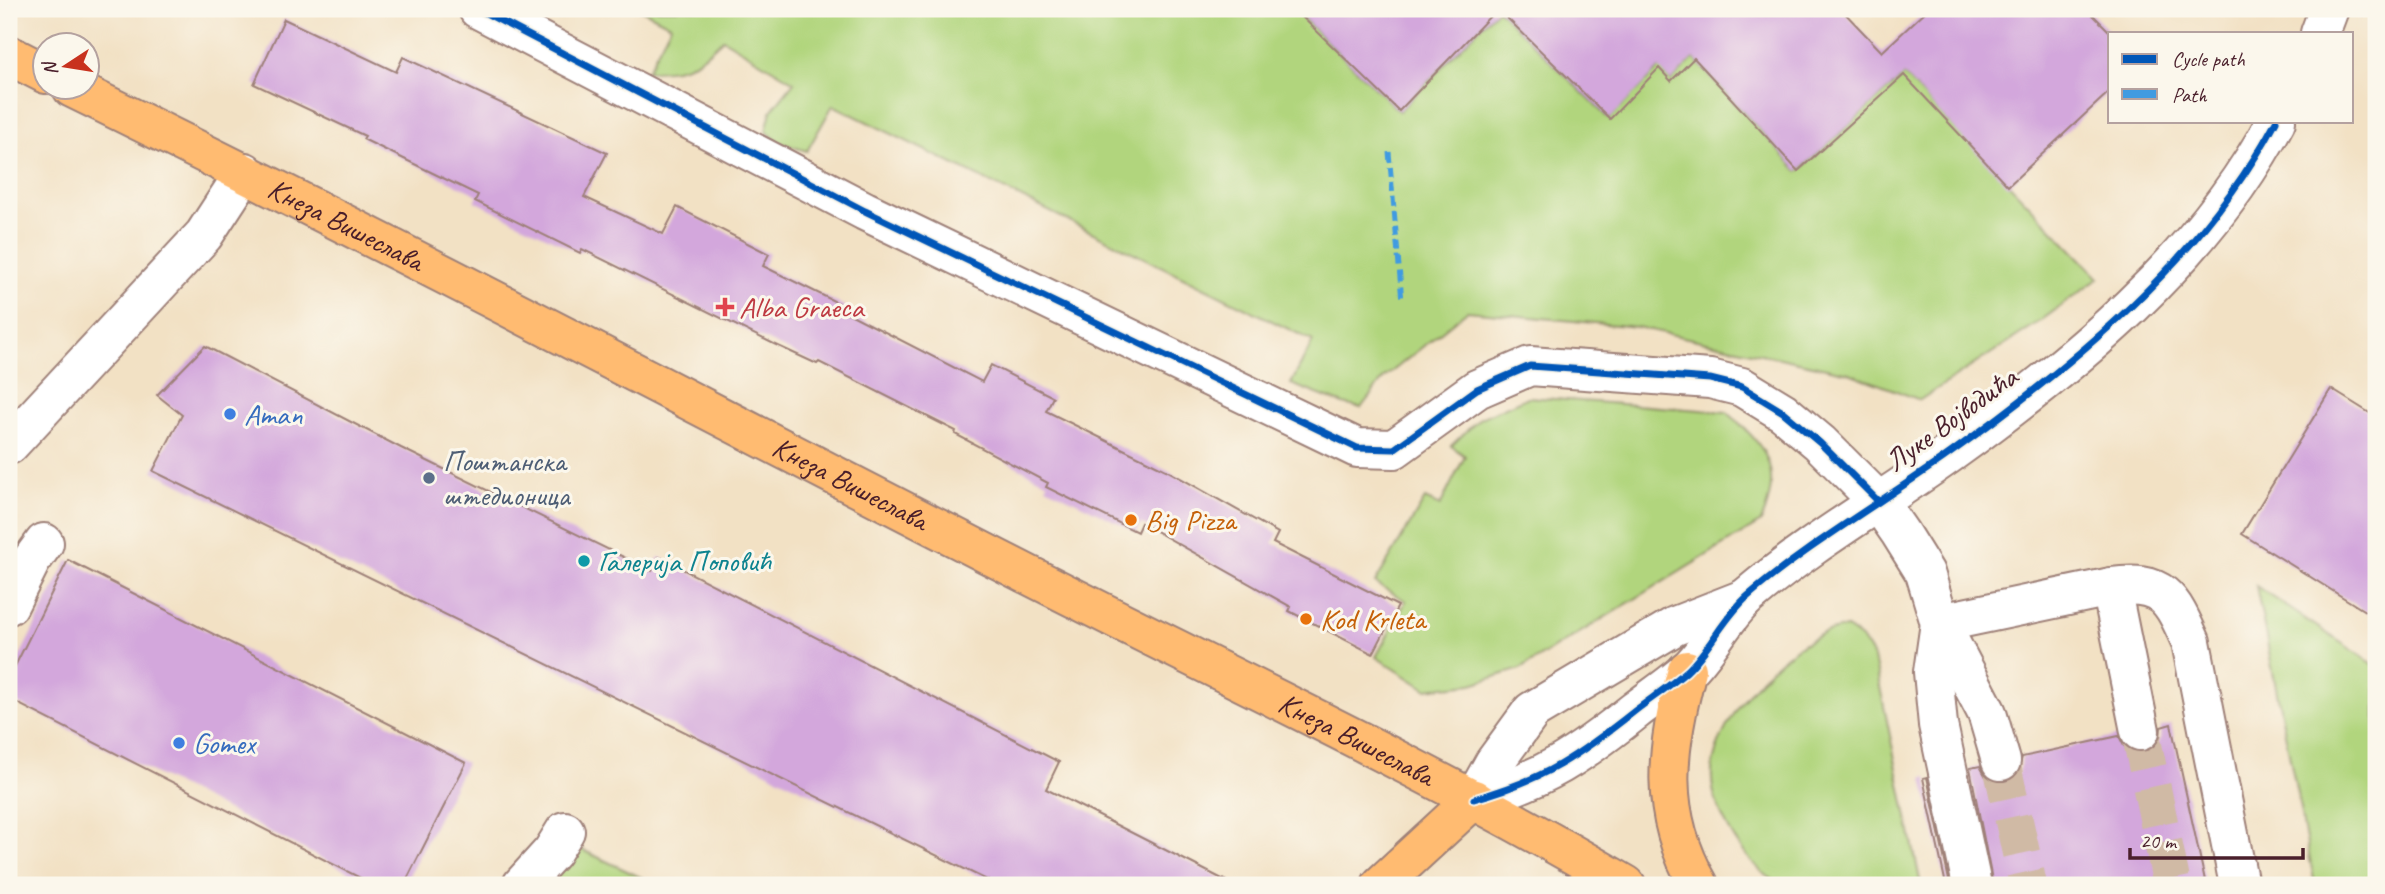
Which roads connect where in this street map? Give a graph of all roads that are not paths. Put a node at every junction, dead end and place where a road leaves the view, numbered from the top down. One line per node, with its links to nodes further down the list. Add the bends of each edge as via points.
1 (478, 9): 10 (street, via 865,211 1357,448 1394,449 1477,389 1530,366 1710,379 1742,387 1783,412)
2 (2329, 9): 3 (street)
3 (2320, 32)
4 (9, 55): 5 (main road)
5 (32, 67)
6 (101, 102): 8 (main road, Кнеза Вишеслава)
7 (2275, 122): 10 (street, Луке Војводића, via 2197,238 2160,276 2062,367 1947,455)
8 (245, 172): 9 (street, via 204,234); 19 (main road, Кнеза Вишеслава)
9 (9, 445)
10 (1877, 500): 13 (street, Луке Војводића); 15 (street, via 1925,573)
11 (44, 543): 14 (street)
12 (2110, 587): 15 (street); 17 (street); 26 (street, via 2137,584 2158,589 2176,608 2191,642)
13 (1746, 598): 16 (street, Луке Војводића); 19 (street, Луке Војводића, via 1675,626 1532,711)
14 (9, 605)
15 (1940, 624): 18 (street, via 1987,713); 25 (street, via 1933,671 1938,725)
16 (1687, 670): 19 (street, Луке Војводића, via 1552,771 1521,786); 24 (main road, via 1674,719 1668,784 1673,826)
17 (2140, 731)
18 (2001, 761)
19 (1474, 799): 22 (main road); 23 (main road, Кнеза Вишеслава)
20 (565, 831): 21 (street)
21 (522, 885)
22 (1381, 885)
23 (1626, 885)
24 (1699, 885)
25 (1972, 885)
26 (2239, 885)

